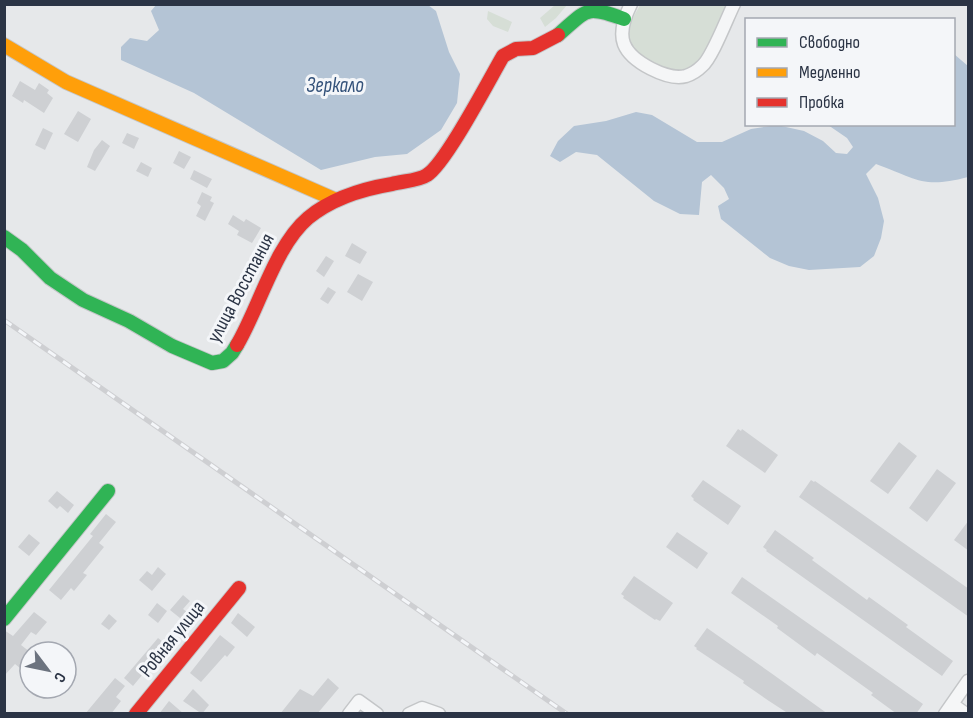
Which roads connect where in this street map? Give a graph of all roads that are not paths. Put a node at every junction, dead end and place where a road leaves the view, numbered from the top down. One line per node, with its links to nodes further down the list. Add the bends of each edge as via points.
1 (631, 4): 3 (street)
2 (734, 4): 3 (street, via 705,64 685,76 663,73 637,61 624,45)
3 (624, 19): 5 (street, улица Восстания, via 599,10 585,12 555,38 503,56 434,170 425,177 364,189)
4 (4, 45): 5 (street, via 66,82)
5 (336, 200): 6 (street, улица Восстания, via 308,218 292,235 232,353 223,361 212,363 83,300 50,278 22,249)
6 (4, 237)
7 (108, 491): 9 (street)
8 (239, 588): 12 (street, Ровная улица)
9 (4, 619)
10 (969, 681): 11 (street)
11 (949, 709): 17 (street)
12 (136, 714)
13 (349, 714): 14 (street, via 360,701)
14 (377, 714)
15 (409, 714): 16 (street, via 422,708)
16 (439, 714)
17 (966, 714)

